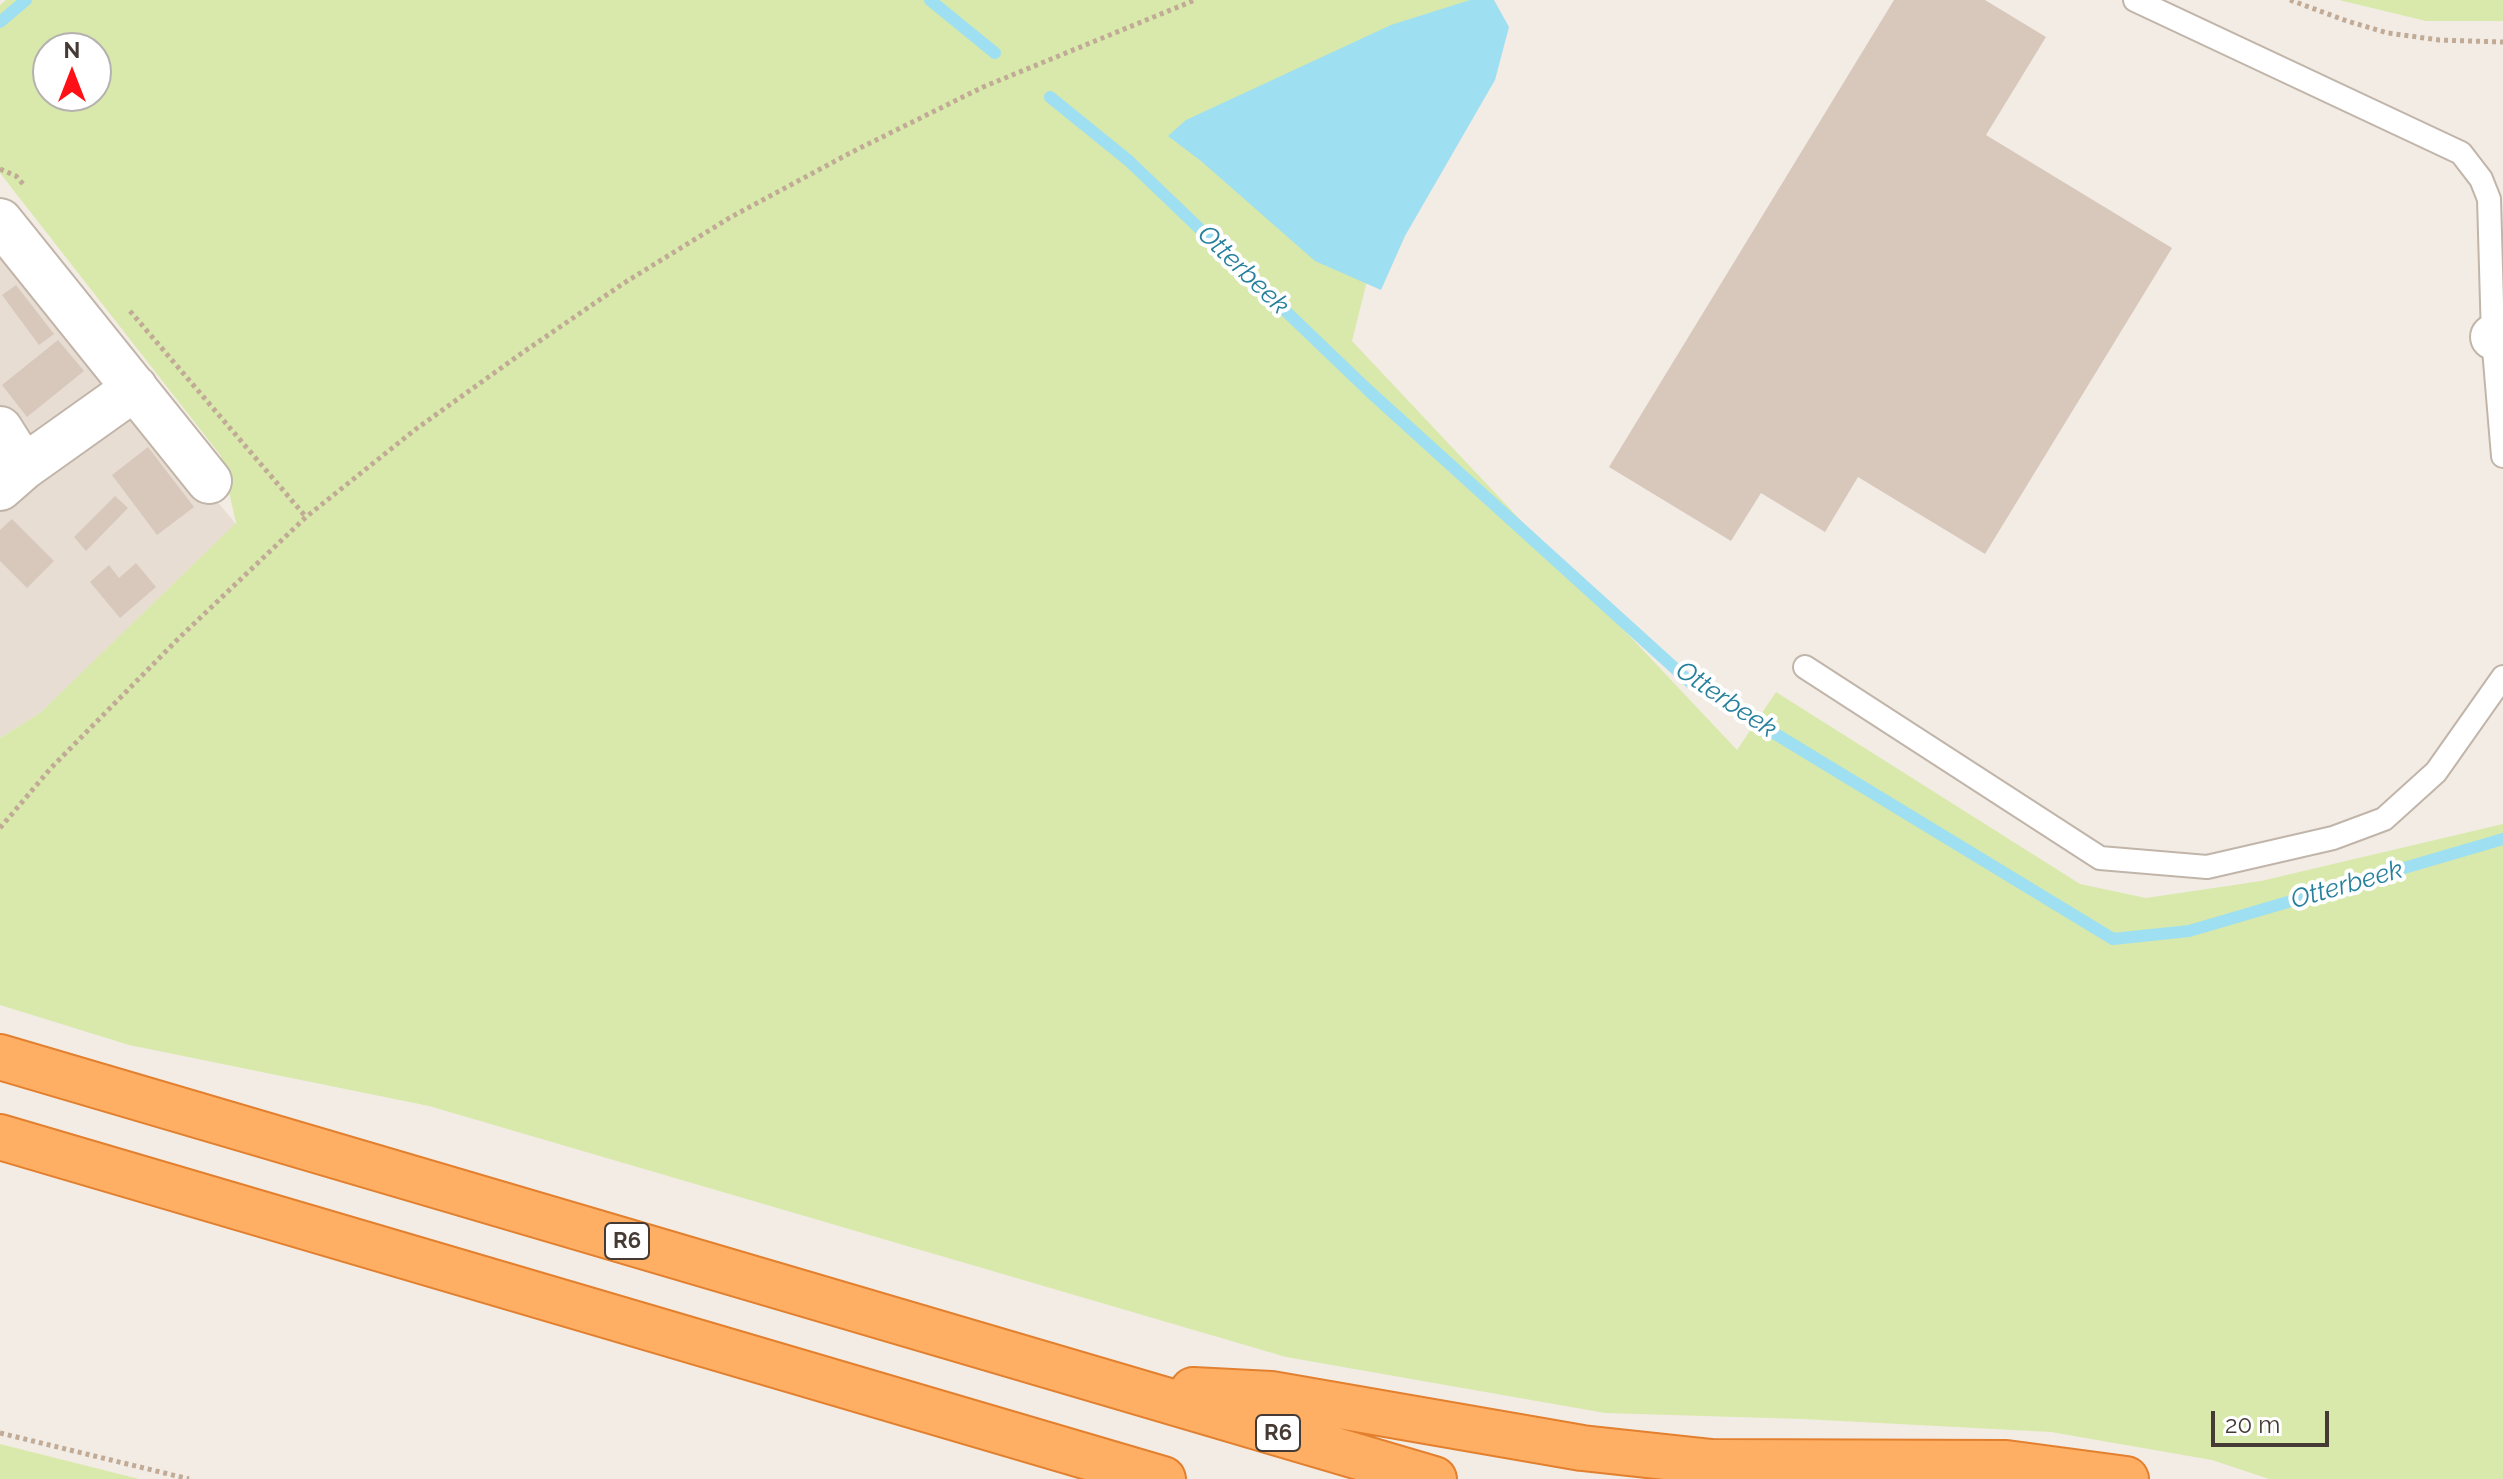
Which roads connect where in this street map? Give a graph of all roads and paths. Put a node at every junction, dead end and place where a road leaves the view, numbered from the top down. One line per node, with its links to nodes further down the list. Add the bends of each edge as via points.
1 (1195, 0): 14 (path, via 983,87 731,217 522,353)
2 (2135, 0): 8 (lane, via 2461,153 2489,199)
3 (2290, 0): 4 (path, via 2388,33)
4 (2503, 42)
5 (0, 169): 6 (path, via 16,176)
6 (13, 204): 9 (street)
7 (126, 305): 14 (path)
8 (2498, 337): 11 (lane)
9 (135, 388): 12 (street); 13 (street)
10 (0, 429): 12 (street)
11 (2503, 456)
12 (12, 478)
13 (209, 481)
14 (306, 517): 17 (path, via 168,649)
15 (1805, 667): 16 (lane, via 2100,858 2207,867 2333,838 2384,819 2436,772)
16 (2503, 677)
17 (0, 828)
18 (0, 1057): 20 (highway, R6)
19 (0, 1137): 22 (highway)
20 (1123, 1386): 26 (highway, R6); 27 (highway, via 1271,1394 1582,1448 1712,1462 2006,1463)
21 (0, 1433): 23 (path)
22 (1027, 1440): 24 (highway); 25 (highway)
23 (189, 1479)
24 (1077, 1479)
25 (1163, 1479)
26 (1434, 1479)
27 (2126, 1479)

